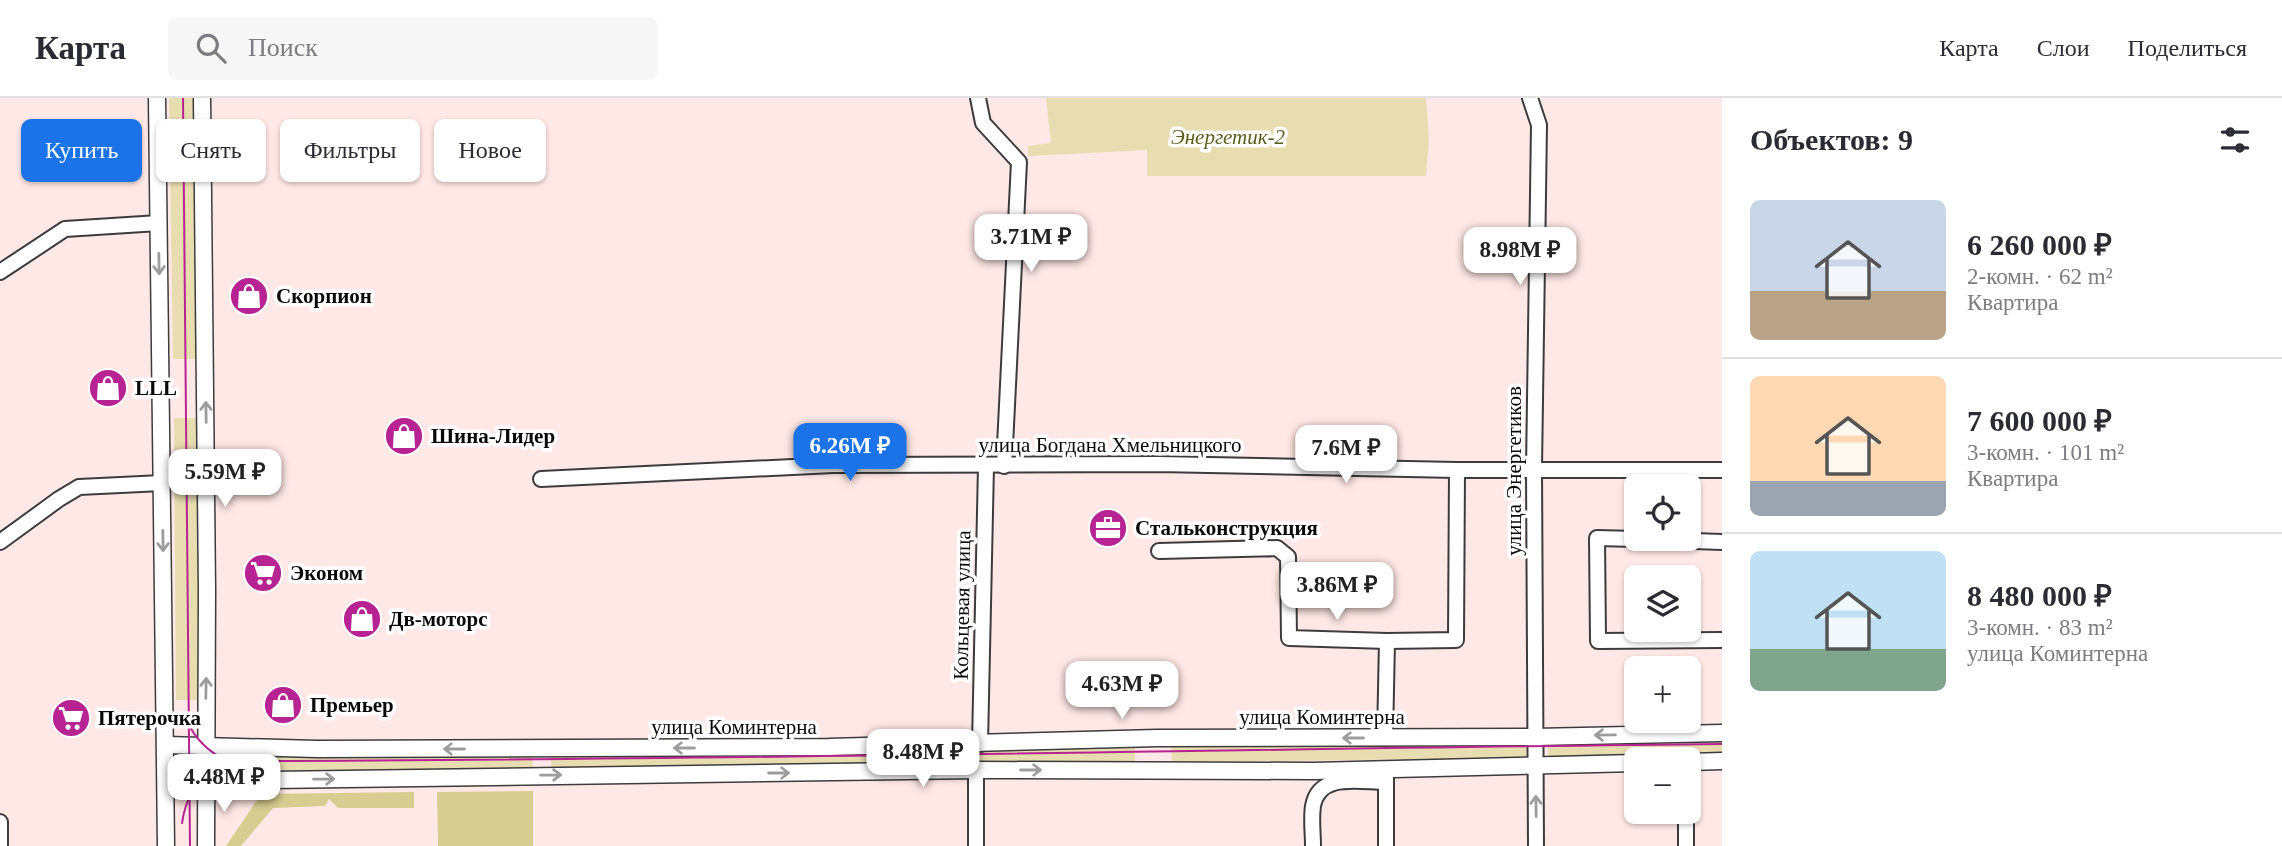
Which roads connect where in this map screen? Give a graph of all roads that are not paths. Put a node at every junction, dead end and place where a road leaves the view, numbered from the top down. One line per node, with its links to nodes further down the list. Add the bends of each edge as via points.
1 (157, 98): 5 (street)
2 (202, 98): 26 (street, one-way to 2)
3 (978, 98): 8 (street, via 983,123 1019,162)
4 (1530, 98): 9 (street, улица Энергетиков, via 1539,125)
5 (159, 223): 6 (street, via 65,229); 13 (street, one-way to 13)
6 (0, 272)
7 (986, 466): 8 (street, улица Богдана Хмельницкого); 12 (street, улица Богдана Хмельницкого, via 832,465); 24 (street, Кольцевая улица)
8 (1004, 466): 10 (street, улица Богдана Хмельницкого)
9 (1534, 469): 10 (street, улица Богдана Хмельницкого); 11 (street, улица Богдана Хмельницкого); 22 (street, улица Энергетиков)
10 (1457, 470): 20 (street, via 1456,640)
11 (1722, 470)
12 (541, 479)
13 (162, 484): 16 (street, via 79,487); 25 (street, one-way to 25)
14 (1624, 539): 19 (street, via 1597,538 1598,641)
15 (1701, 541): 17 (street)
16 (0, 542)
17 (1722, 542)
18 (1160, 551): 20 (street, via 1277,548 1287,557 1289,638)
19 (1722, 640)
20 (1387, 641): 23 (street)
21 (1722, 733): 22 (street, улица Коминтерна, one-way to 22)
22 (1535, 737): 23 (street, улица Коминтерна); 30 (street, улица Энергетиков)
23 (1385, 738): 24 (street, улица Коминтерна, one-way to 24)
24 (980, 744): 26 (street, улица Коминтерна, one-way to 26, via 540,749)
25 (166, 745): 26 (street, улица Коминтерна); 33 (street)
26 (207, 745): 34 (street)
27 (1722, 761): 28 (street)
28 (1701, 762)
29 (1624, 763): 30 (street)
30 (1536, 766): 32 (street); 43 (street, улица Энергетиков, one-way to 30)
31 (976, 770): 32 (street, one-way to 32); 34 (street, one-way to 31); 40 (street)
32 (1386, 775): 41 (street, via 1331,782 1318,792); 42 (street)
33 (166, 780): 34 (street); 38 (street)
34 (206, 781): 39 (street)
35 (1, 822): 37 (street)
36 (1686, 824): 44 (street)
37 (0, 846)
38 (166, 846)
39 (206, 846)
40 (976, 846)
41 (1312, 846)
42 (1386, 846)
43 (1536, 846)
44 (1686, 846)

